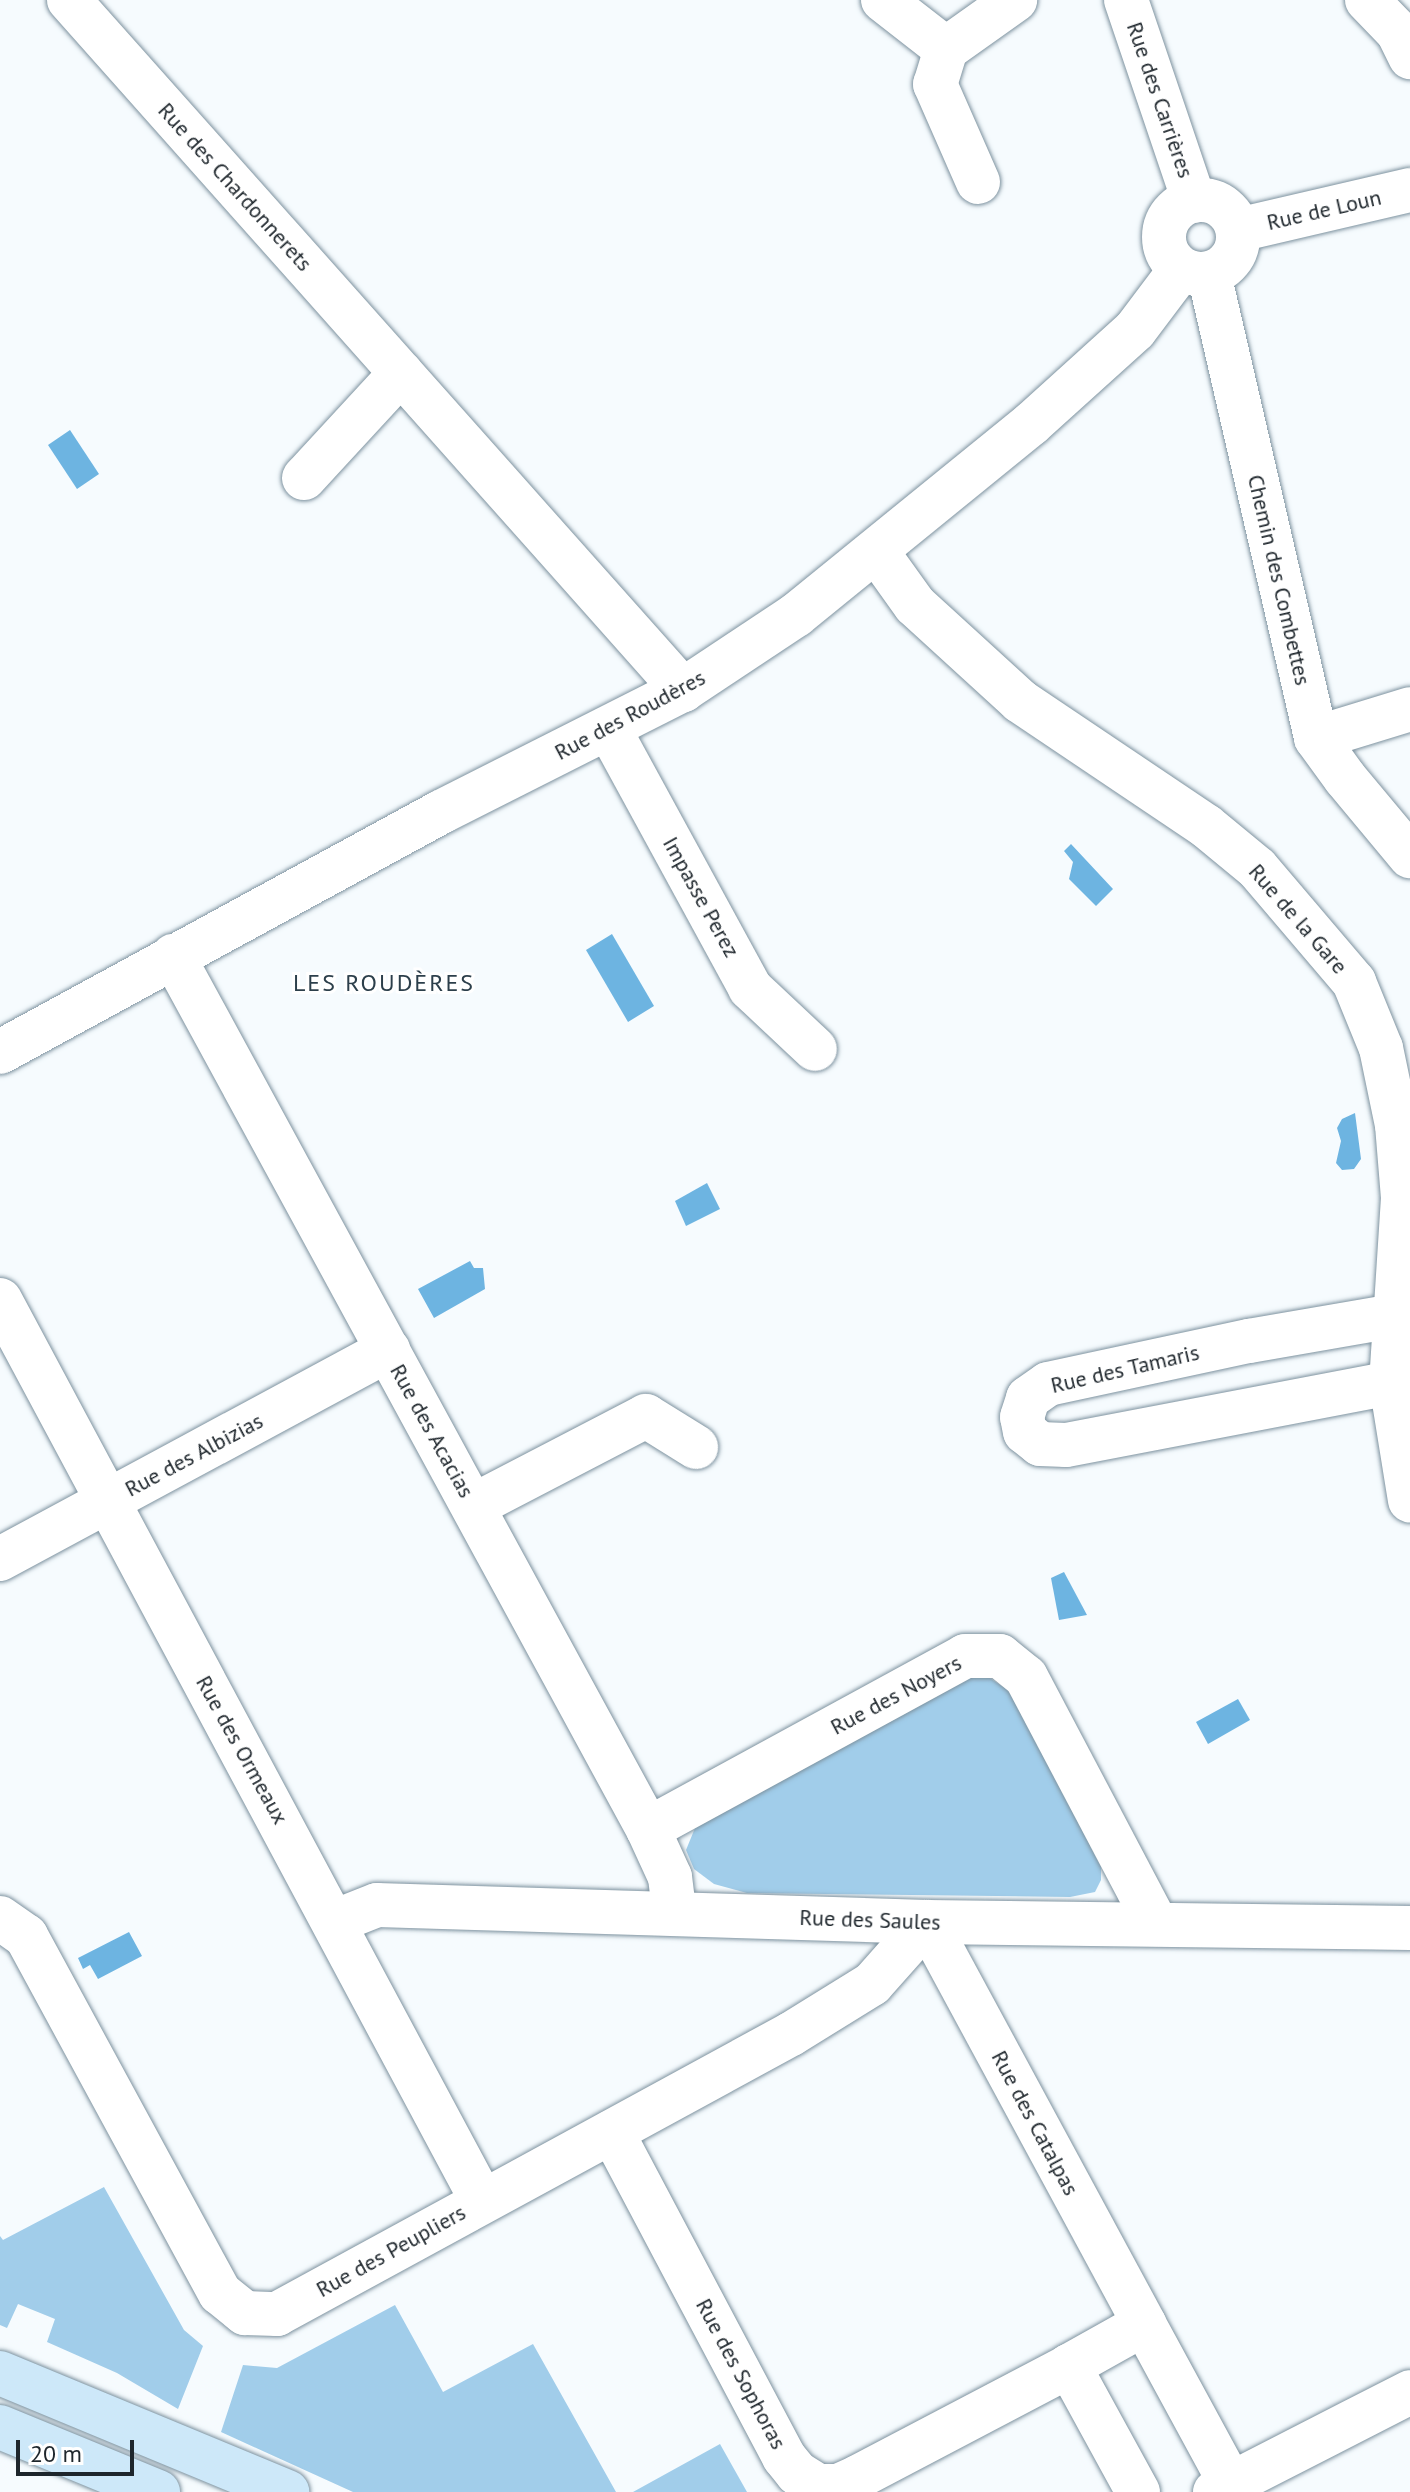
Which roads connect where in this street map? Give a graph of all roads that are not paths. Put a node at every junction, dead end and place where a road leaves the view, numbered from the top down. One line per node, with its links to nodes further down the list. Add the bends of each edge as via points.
1 (69, 0): 13 (street, Rue des Chardonnerets)
2 (883, 0): 6 (street)
3 (1015, 0): 6 (street)
4 (1367, 0): 7 (street, via 1398,32)
5 (1134, 2): 10 (street, Rue des Carrières)
6 (946, 49): 8 (street, via 935,84)
7 (1410, 57)
8 (978, 182)
9 (1410, 190): 11 (street, Rue de Loun)
10 (1194, 201): 11 (street, via 1222,206); 12 (street, via 1180,206 1164,230 1165,245)
11 (1238, 230): 12 (street, via 1233,258)
12 (1195, 272): 15 (street, Rue des Roudères, via 1031,424); 19 (street, Chemin des Combettes)
13 (401, 373): 14 (street); 16 (street, Rue des Chardonnerets)
14 (304, 478)
15 (877, 552): 16 (street, Rue des Roudères, via 796,615); 25 (street, Rue de la Gare, via 915,605 1020,701 1206,826 1257,868 1354,982 1381,1048 1397,1125 1403,1198)
16 (683, 690): 18 (street, Rue des Roudères)
17 (1410, 709): 19 (street)
18 (609, 729): 21 (street, Rue des Roudères); 22 (street, Impasse Perez, via 750,988)
19 (1316, 738): 20 (street, Chemin des Combettes)
20 (1410, 856)
21 (173, 956): 23 (street, Rue des Roudères); 26 (street, Rue des Acacias)
22 (815, 1049)
23 (0, 1052)
24 (0, 1300): 30 (street, Rue des Ormeaux)
25 (1393, 1316): 27 (street, Rue de la Gare); 27 (street, Rue des Tamaris, via 1048,1384 1028,1398 1022,1417 1025,1432 1040,1444 1066,1445)
26 (388, 1350): 30 (street, Rue des Albizias); 31 (street, Rue des Acacias)
27 (1391, 1383): 29 (street, Rue de la Gare)
28 (696, 1447): 31 (street, via 646,1416)
29 (1410, 1500)
30 (106, 1502): 32 (street, Rue des Albizias); 36 (street, Rue des Ormeaux)
31 (473, 1506): 33 (street, Rue des Acacias)
32 (0, 1559)
33 (648, 1829): 34 (street, Rue des Acacias, via 670,1877); 38 (street, Rue des Noyers, via 965,1656 1000,1656 1026,1677)
34 (674, 1912): 36 (street, Rue des Saules, via 377,1905); 37 (street, Rue des Saules)
35 (0, 1918): 41 (street, Rue des Peupliers, via 26,1936 220,2293 245,2313 277,2314)
36 (334, 1922): 41 (street, Rue des Ormeaux)
37 (927, 1922): 38 (street, Rue des Saules); 40 (street, Rue des Peupliers, via 872,1984); 42 (street, Rue des Catalpas)
38 (1156, 1924): 39 (street, Rue des Saules)
39 (1410, 1928)
40 (612, 2132): 41 (street, Rue des Peupliers); 43 (street, Rue des Sophoras, via 784,2457 818,2486 838,2486 858,2477)
41 (482, 2201)
42 (1144, 2324): 43 (street); 48 (street, Rue des Catalpas)
43 (1069, 2366): 51 (street)
44 (0, 2373): 50 (main road)
45 (1410, 2392): 48 (street, Rue des Catalpas)
46 (0, 2427): 47 (main road)
47 (98, 2478): 49 (main road)
48 (1223, 2488)
49 (158, 2492)
50 (287, 2492)
51 (1138, 2492)

